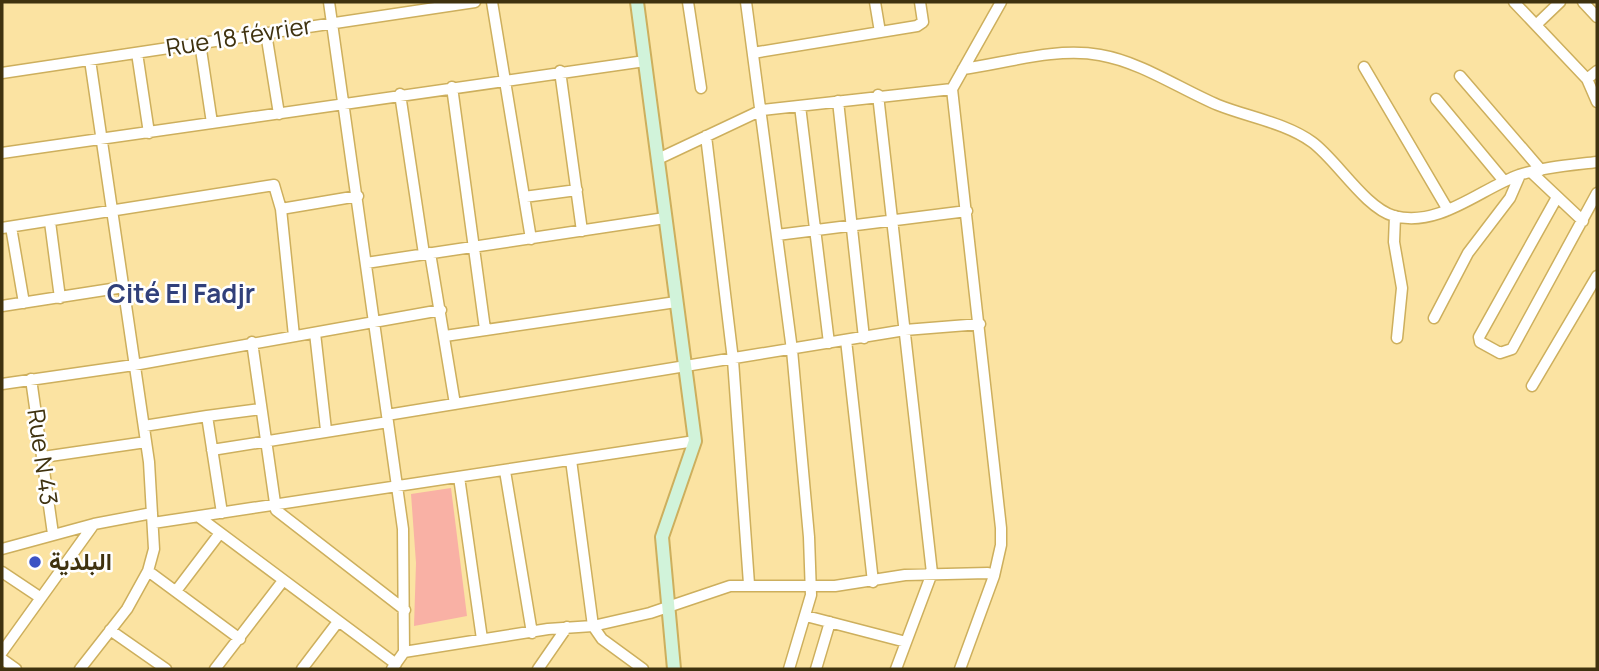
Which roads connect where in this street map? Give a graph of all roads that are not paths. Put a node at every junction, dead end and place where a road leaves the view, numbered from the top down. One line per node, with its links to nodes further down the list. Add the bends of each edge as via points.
1 (329, 2): 15 (street)
2 (475, 2): 13 (street, Rue 18 février)
3 (492, 2): 30 (street)
4 (637, 2): 23 (street)
5 (688, 2): 33 (street)
6 (746, 2): 20 (street)
7 (875, 2): 17 (street)
8 (920, 2): 17 (street, via 921,24)
9 (1001, 2): 25 (street)
10 (1514, 2): 16 (street)
11 (1560, 2): 16 (street)
12 (1583, 2): 14 (street)
13 (423, 6): 15 (street, Rue 18 février)
14 (1595, 12)
15 (332, 23): 18 (street, Rue 18 février); 40 (street)
16 (1536, 24): 31 (street)
17 (880, 32): 20 (street)
18 (266, 33): 19 (street, Rue 18 février); 43 (street)
19 (200, 43): 21 (street, Rue 18 février); 44 (street)
20 (753, 52): 42 (street)
21 (137, 53): 22 (street, Rue 18 février); 45 (street)
22 (90, 60): 28 (street, Rue 18 février); 47 (street)
23 (645, 61): 26 (street); 49 (street)
24 (1364, 67): 60 (street)
25 (963, 69): 34 (street); 63 (street, via 1043,56 1100,55 1121,61 1310,140 1344,177)
26 (560, 71): 30 (street); 54 (street)
27 (1597, 71): 31 (street)
28 (2, 73)
29 (1460, 76): 51 (street)
30 (506, 79): 32 (street); 57 (street)
31 (1587, 79): 39 (street)
32 (452, 88): 35 (street); 74 (street)
33 (701, 88)
34 (952, 89): 36 (street); 62 (street)
35 (400, 94): 40 (street); 75 (street)
36 (878, 95): 38 (street); 65 (street)
37 (1436, 99): 53 (street)
38 (838, 101): 41 (street); 69 (street)
39 (1597, 102)
40 (344, 104): 43 (street); 56 (street)
41 (800, 106): 42 (street); 71 (street)
42 (762, 110): 46 (street); 72 (street)
43 (279, 114): 44 (street)
44 (212, 123): 45 (street)
45 (149, 133): 47 (street)
46 (706, 136): 49 (street); 98 (street)
47 (101, 140): 48 (street); 61 (street)
48 (2, 153)
49 (658, 159): 64 (street)
50 (1597, 162): 51 (street)
51 (1536, 171): 52 (street); 58 (street)
52 (1520, 175): 53 (street); 84 (street, via 1510,198 1468,253)
53 (1504, 181): 60 (street)
54 (577, 190): 57 (street); 70 (street)
55 (1597, 193): 67 (street)
56 (358, 196): 59 (street); 76 (street)
57 (524, 197): 73 (street)
58 (1556, 199): 67 (street); 67 (street, via 1480,342 1500,353 1512,349)
59 (281, 209): 61 (street, via 272,184); 90 (street)
60 (1448, 210): 63 (street)
61 (111, 211): 66 (street); 78 (street)
62 (967, 211): 65 (street); 86 (street)
63 (1395, 216): 93 (street, via 1394,242 1402,288)
64 (665, 218): 70 (street); 80 (street)
65 (892, 221): 69 (street); 88 (street)
66 (50, 222): 68 (street); 79 (street)
67 (1583, 222)
68 (6, 227): 81 (street)
69 (854, 228): 71 (street); 92 (street)
70 (582, 231): 73 (street)
71 (817, 232): 72 (street); 96 (street)
72 (777, 235): 97 (street)
73 (531, 239): 74 (street)
74 (474, 248): 75 (street); 87 (street)
75 (427, 254): 76 (street); 83 (street)
76 (366, 263): 85 (street)
77 (1597, 276): 103 (street)
78 (124, 287): 79 (street); 99 (street)
79 (60, 298): 81 (street)
80 (676, 302): 87 (street); 100 (street)
81 (24, 303): 82 (street)
82 (2, 306)
83 (441, 310): 85 (street); 91 (street)
84 (1434, 318)
85 (372, 324): 89 (street); 107 (street)
86 (980, 324): 88 (street); 130 (street, via 1002,528)
87 (485, 329): 91 (street)
88 (905, 330): 92 (street); 129 (street)
89 (314, 333): 90 (street); 109 (street)
90 (294, 336): 95 (street)
91 (445, 336): 104 (street)
92 (864, 338): 94 (street)
93 (1397, 338)
94 (846, 340): 96 (street); 132 (street)
95 (252, 342): 99 (street); 105 (street)
96 (829, 343): 97 (street)
97 (792, 350): 98 (street); 134 (street)
98 (733, 360): 100 (street); 133 (street)
99 (134, 365): 101 (street); 108 (street)
100 (685, 368): 104 (street); 111 (street)
101 (31, 379): 102 (street); 114 (street, Rue N 43)
102 (2, 384)
103 (1532, 386)
104 (455, 404): 107 (street)
105 (261, 409): 106 (street); 110 (street)
106 (207, 416): 108 (street); 113 (street)
107 (388, 418): 109 (street); 118 (street)
108 (144, 426): 112 (street)
109 (326, 430): 110 (street)
110 (265, 441): 113 (street); 119 (street)
111 (695, 441): 115 (street); 137 (street, via 662,537)
112 (146, 442): 114 (street); 122 (street)
113 (212, 450): 120 (street)
114 (43, 457): 125 (street, Rue N 43)
115 (570, 460): 116 (street); 142 (street)
116 (505, 471): 117 (street); 145 (street)
117 (459, 477): 118 (street); 147 (street)
118 (398, 486): 119 (street); 138 (street)
119 (275, 504): 120 (street); 138 (street, via 279,515)
120 (222, 513): 121 (street)
121 (199, 517): 122 (street); 124 (street)
122 (153, 518): 123 (street); 127 (street, via 154,549)
123 (94, 524): 125 (street); 136 (street)
124 (219, 533): 131 (street); 135 (street)
125 (53, 534): 126 (street)
126 (2, 549)
127 (148, 570): 135 (street); 144 (street)
128 (2, 572): 136 (street)
129 (932, 573): 130 (street); 132 (street); 148 (street)
130 (994, 576): 165 (street)
131 (282, 582): 141 (street); 146 (street)
132 (873, 582): 134 (street)
133 (749, 584): 134 (street); 137 (street)
134 (811, 587): 139 (street)
135 (176, 591): 146 (street)
136 (41, 598): 149 (street)
137 (669, 607): 142 (street); 161 (street)
138 (405, 610): 150 (street)
139 (806, 616): 140 (street); 162 (street)
140 (830, 622): 148 (street); 163 (street)
141 (337, 623): 153 (street); 158 (street)
142 (593, 626): 143 (street); 152 (street)
143 (567, 627): 145 (street); 159 (street)
144 (110, 630): 155 (street); 156 (street)
145 (532, 633): 147 (street)
146 (240, 639): 157 (street)
147 (482, 639): 150 (street)
148 (906, 642): 164 (street)
149 (2, 652)
150 (404, 652): 153 (street)
151 (2, 659): 154 (street)
152 (628, 665): 160 (street)
153 (394, 667)
154 (16, 669)
155 (80, 669)
156 (166, 669)
157 (215, 669)
158 (302, 669)
159 (538, 669)
160 (643, 669)
161 (674, 669)
162 (789, 669)
163 (816, 669)
164 (896, 669)
165 (960, 669)

